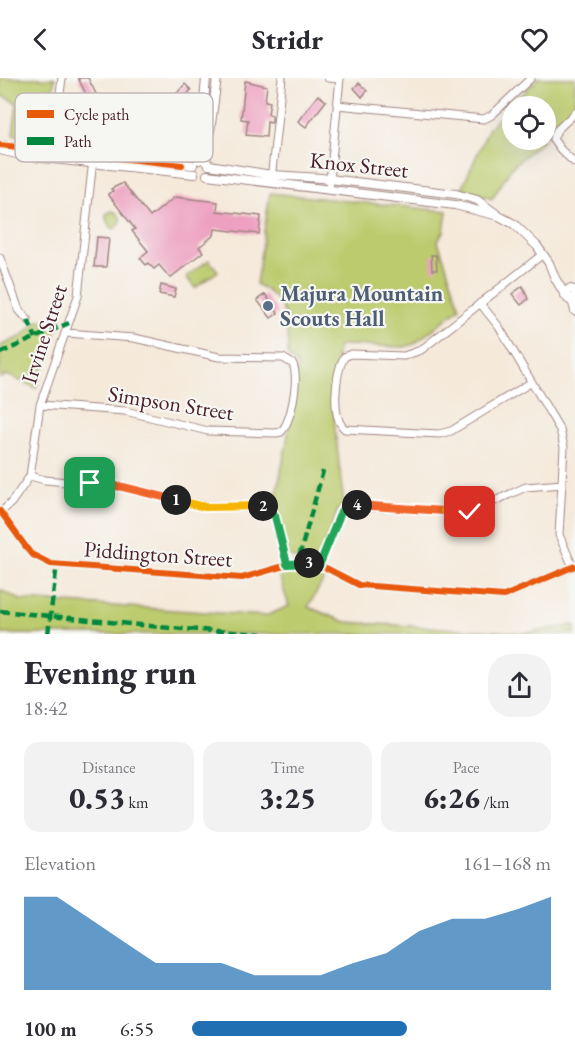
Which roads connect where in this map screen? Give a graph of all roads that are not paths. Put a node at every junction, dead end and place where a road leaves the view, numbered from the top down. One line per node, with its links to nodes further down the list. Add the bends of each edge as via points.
1 (62, 78): 8 (street)
2 (206, 78): 9 (street)
3 (217, 78): 10 (street)
4 (282, 78): 24 (street)
5 (328, 78): 7 (street)
6 (531, 78): 11 (street, via 484,119)
7 (340, 79): 11 (street)
8 (60, 93)
9 (205, 93)
10 (213, 98)
11 (337, 105): 25 (street)
12 (575, 113): 21 (street, via 557,129 553,139)
13 (0, 145): 14 (street, Knox Street)
14 (15, 148)
15 (0, 150): 16 (street, Knox Street)
16 (15, 154)
17 (93, 162): 34 (street, Irvine Street, via 80,289)
18 (146, 162): 22 (street, Knox Street)
19 (200, 162): 22 (street)
20 (201, 162): 22 (street)
21 (575, 163)
22 (200, 165): 23 (street, via 210,170); 23 (street, Knox Street, via 200,178); 24 (street, Knox Street)
23 (207, 175): 24 (street, Knox Street)
24 (272, 179): 25 (street, Knox Street); 26 (street, Knox Street)
25 (329, 180): 26 (street); 27 (street, Knox Street, via 456,194 477,200)
26 (329, 190): 27 (street, Knox Street, via 455,205)
27 (500, 216): 28 (street, Knox Street, via 514,224)
28 (543, 254): 30 (street, Knox Street); 31 (street)
29 (0, 258): 33 (street, via 19,310)
30 (572, 292): 32 (street, Knox Street)
31 (480, 303): 35 (street, via 500,327); 35 (street, via 412,354 344,357 336,392 339,424 354,430 439,434 451,431)
32 (575, 310)
33 (28, 320)
34 (66, 333): 36 (street, Irvine Street); 36 (street, Simpson Street, via 146,340 219,357 283,358 293,364 296,374 287,426 276,433 208,431 125,411)
35 (532, 382): 38 (street, via 562,438)
36 (40, 405): 37 (street, Irvine Street)
37 (30, 476): 39 (street, Irvine Street); 40 (street, via 116,485 205,507 269,508 275,516)
38 (562, 484): 41 (street, via 526,487 470,512 345,506); 42 (street, via 559,535)
39 (0, 512): 40 (street, Piddington Street, via 31,554 51,564 233,578)
40 (287, 564): 41 (street, Piddington Street)
41 (319, 566): 42 (street, Piddington Street, via 359,585 504,596)
42 (574, 567)

